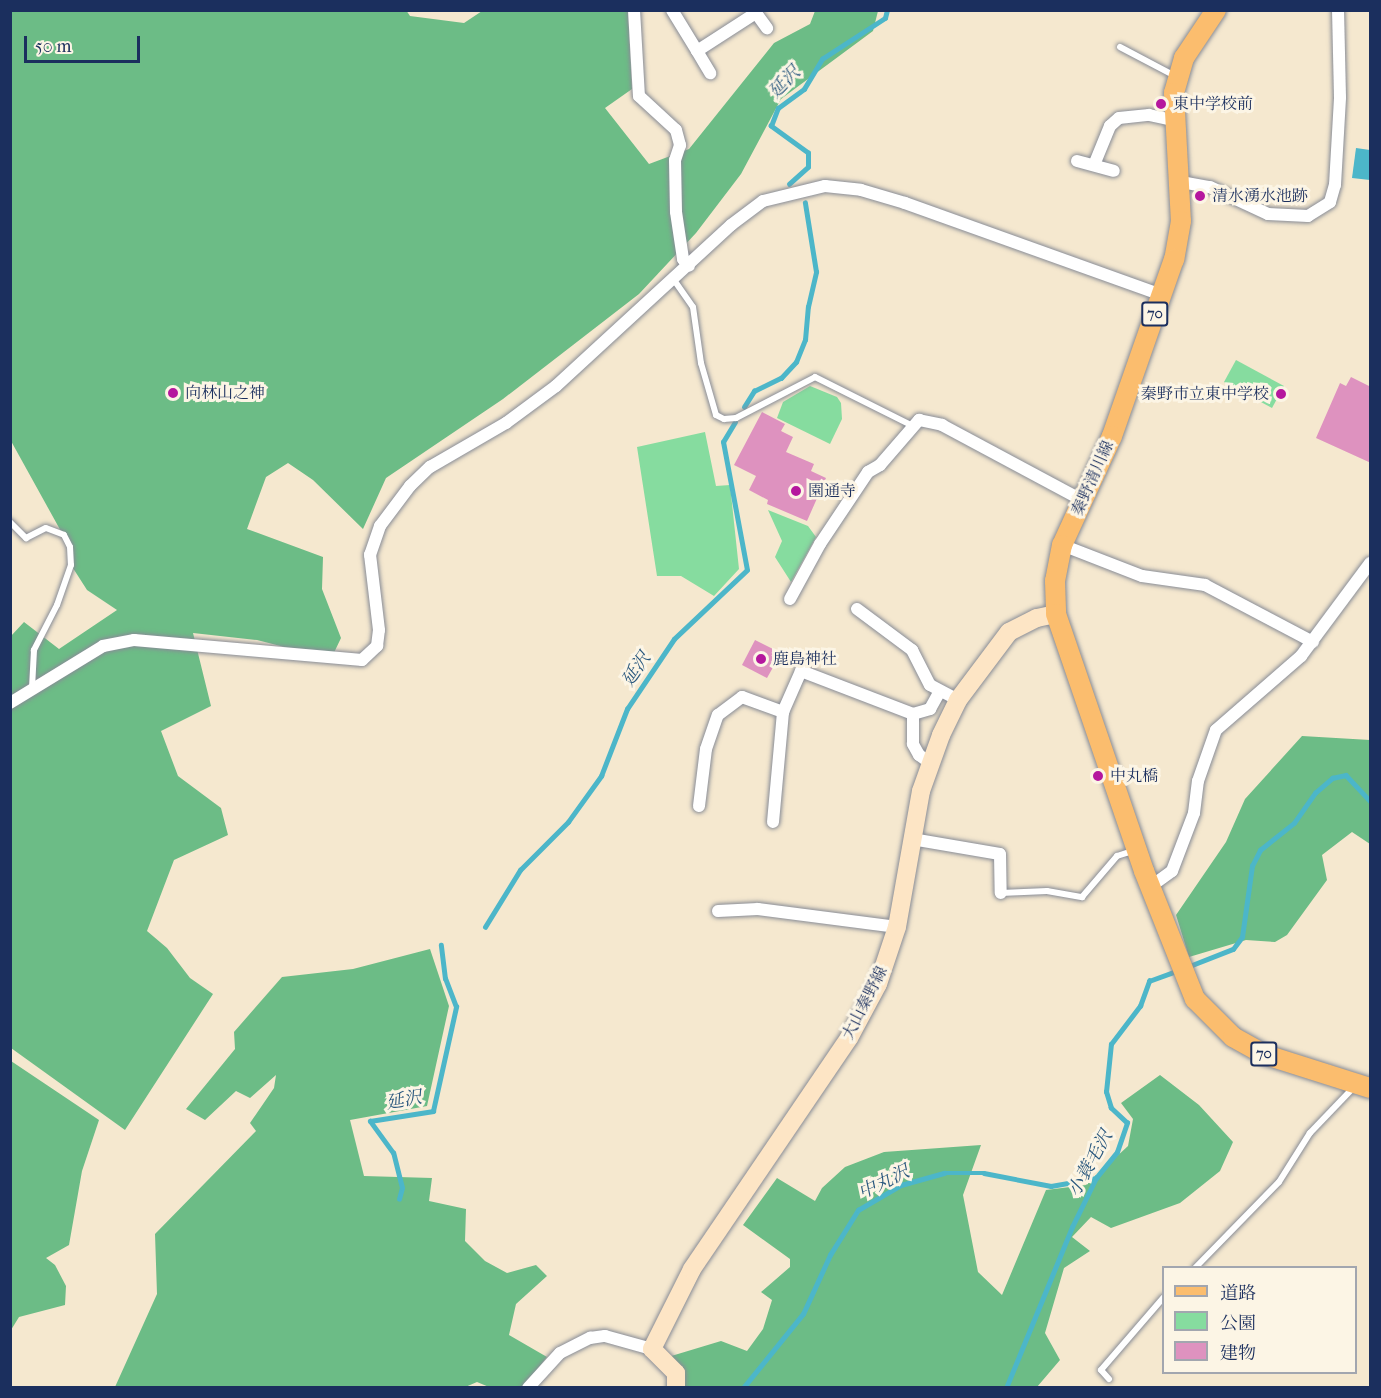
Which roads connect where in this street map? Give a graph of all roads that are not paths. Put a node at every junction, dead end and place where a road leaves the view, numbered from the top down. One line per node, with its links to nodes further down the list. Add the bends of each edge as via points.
1 (634, 10): 16 (street, via 639,96 676,130 680,145 675,160 676,212 683,259)
2 (672, 10): 8 (street)
3 (1216, 10): 10 (main road, 秦野清川線 / 70, via 1194,39)
4 (1338, 10): 15 (street, via 1340,97 1335,185 1330,202 1308,216 1268,214 1210,187)
5 (755, 12): 6 (street); 8 (street)
6 (767, 28)
7 (1120, 47): 10 (lane, via 1153,68)
8 (697, 51): 9 (street)
9 (710, 72)
10 (1178, 77): 11 (main road, 秦野清川線 / 70)
11 (1173, 120): 13 (street, via 1149,114 1119,118 1110,126); 15 (main road, 秦野清川線 / 70)
12 (1077, 161): 13 (street)
13 (1094, 165): 14 (street)
14 (1114, 171)
15 (1181, 182): 18 (main road, 秦野清川線 / 70, via 1181,221)
16 (689, 266): 17 (street); 18 (street, via 763,201 825,186 861,190 905,202)
17 (674, 280): 19 (lane, via 693,307 701,363 716,415 736,418 815,377); 28 (street, via 556,386 506,423 430,467 410,486 380,526 370,555 379,630 377,646 362,660 134,640 103,646)
18 (1162, 295): 20 (main road, 秦野清川線 / 70, via 1112,436)
19 (911, 425): 20 (street, via 919,420 942,425); 24 (street, via 880,465 868,472 820,544)
20 (1082, 500): 22 (main road, 秦野清川線 / 70)
21 (10, 522): 28 (lane, via 26,538 46,528 64,535 70,547 71,565 53,618 34,650)
22 (1062, 545): 26 (main road, 秦野清川線 / 70); 27 (street, via 1142,576 1205,585)
23 (1371, 563): 27 (street)
24 (790, 599)
25 (857, 609): 29 (street, via 912,650 930,685)
26 (1056, 614): 30 (main road, 大山秦野線, via 1037,618 1009,632); 38 (main road, 秦野清川線 / 70)
27 (1313, 642): 39 (street, via 1263,693 1216,730 1198,781 1194,813 1172,871)
28 (32, 691): 31 (street)
29 (939, 693): 30 (street); 33 (street, via 930,709)
30 (958, 700): 34 (main road, 大山秦野線)
31 (10, 703)
32 (783, 712): 33 (street, via 801,671); 35 (street, via 742,697 718,715 706,749); 36 (street)
33 (913, 714): 34 (street, via 913,744)
34 (929, 762): 37 (main road, 大山秦野線)
35 (699, 806)
36 (773, 822)
37 (912, 838): 40 (street, via 1000,854); 42 (main road, 大山秦野線)
38 (1136, 849): 39 (main road, 秦野清川線 / 70); 40 (lane, via 1117,856 1082,897 1047,891)
39 (1150, 886): 43 (main road, 秦野清川線 / 70, via 1195,999 1233,1037 1266,1055)
40 (1001, 893)
41 (718, 911): 42 (street, via 758,909)
42 (897, 927): 46 (main road, 大山秦野線, via 878,984 859,1021 692,1269)
43 (1364, 1086): 44 (lane, via 1310,1133 1279,1182)
44 (1197, 1266)
45 (1162, 1299): 47 (lane, via 1101,1370)
46 (652, 1349): 48 (street, via 605,1336 590,1338 560,1353); 49 (main road, via 676,1373)
47 (1109, 1379)
48 (528, 1388)
49 (676, 1388)

